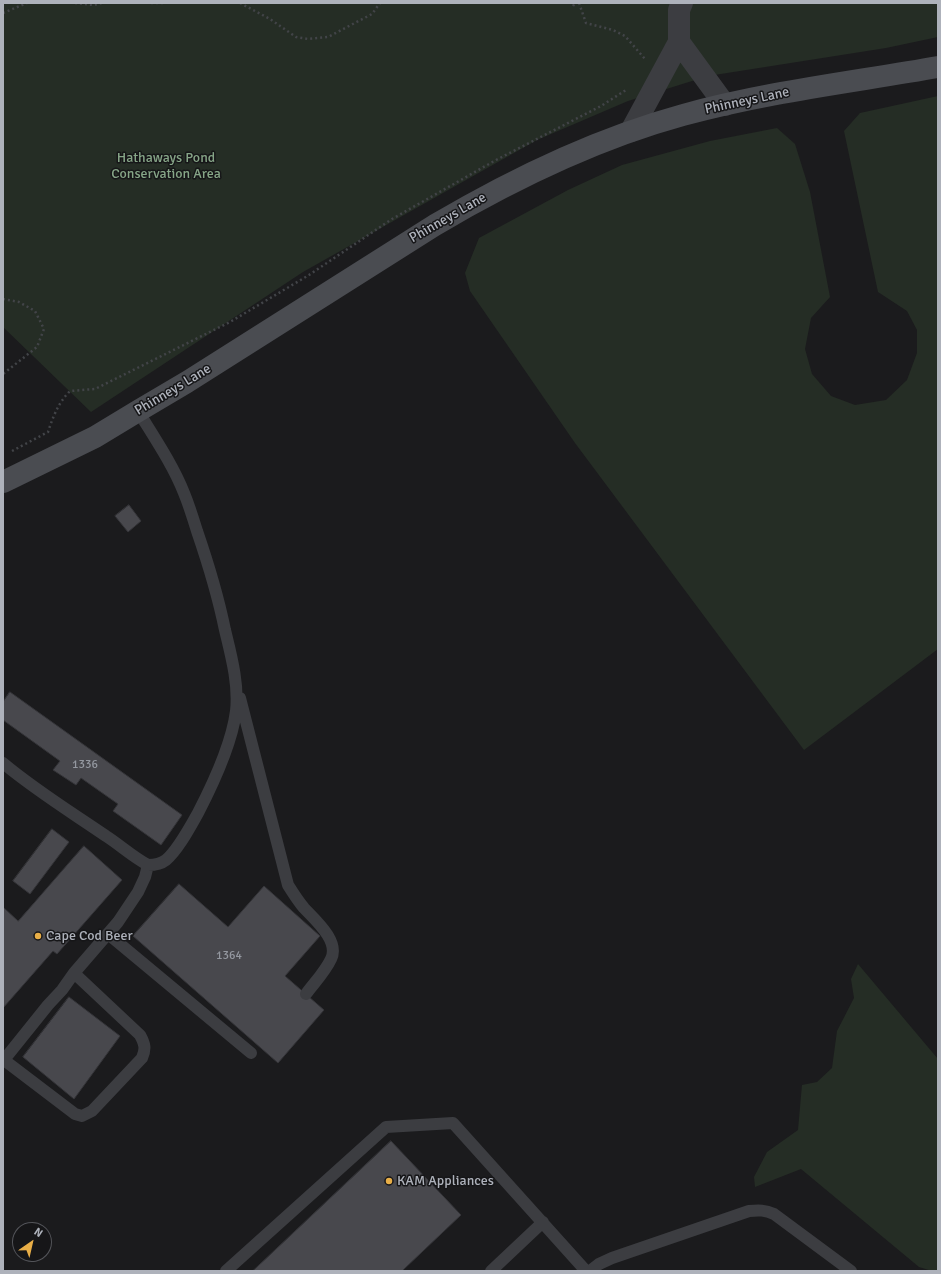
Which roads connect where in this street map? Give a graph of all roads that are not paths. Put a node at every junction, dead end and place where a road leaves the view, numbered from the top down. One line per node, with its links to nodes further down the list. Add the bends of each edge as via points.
1 (682, 3): 2 (street, via 679,10)
2 (679, 42): 4 (street); 5 (street)
3 (938, 68): 4 (main road, Phinneys Lane)
4 (725, 105): 5 (main road, Phinneys Lane)
5 (631, 131): 6 (main road, Phinneys Lane, via 544,166 469,204)
6 (138, 411): 7 (main road, Phinneys Lane, via 95,437); 8 (lane, via 158,442 184,493 217,593)
7 (3, 482)
8 (236, 681): 10 (lane, via 236,710 229,739 206,796 193,822 165,861); 13 (lane, via 288,885 294,896 320,924 333,948 332,958)
9 (3, 763): 10 (lane, via 28,784)
10 (148, 865): 11 (lane, via 138,892)
11 (108, 934): 12 (lane); 14 (lane)
12 (74, 973): 15 (lane); 15 (lane, via 140,1035 145,1043 142,1058 92,1111 82,1116 75,1114)
13 (306, 994)
14 (251, 1053)
15 (4, 1061)
16 (543, 1222): 17 (lane, via 454,1122 386,1127); 18 (lane); 19 (lane)
17 (226, 1271)
18 (491, 1271)
19 (586, 1271)
20 (590, 1271): 21 (lane, via 612,1258 749,1211 766,1210)
21 (851, 1271)

